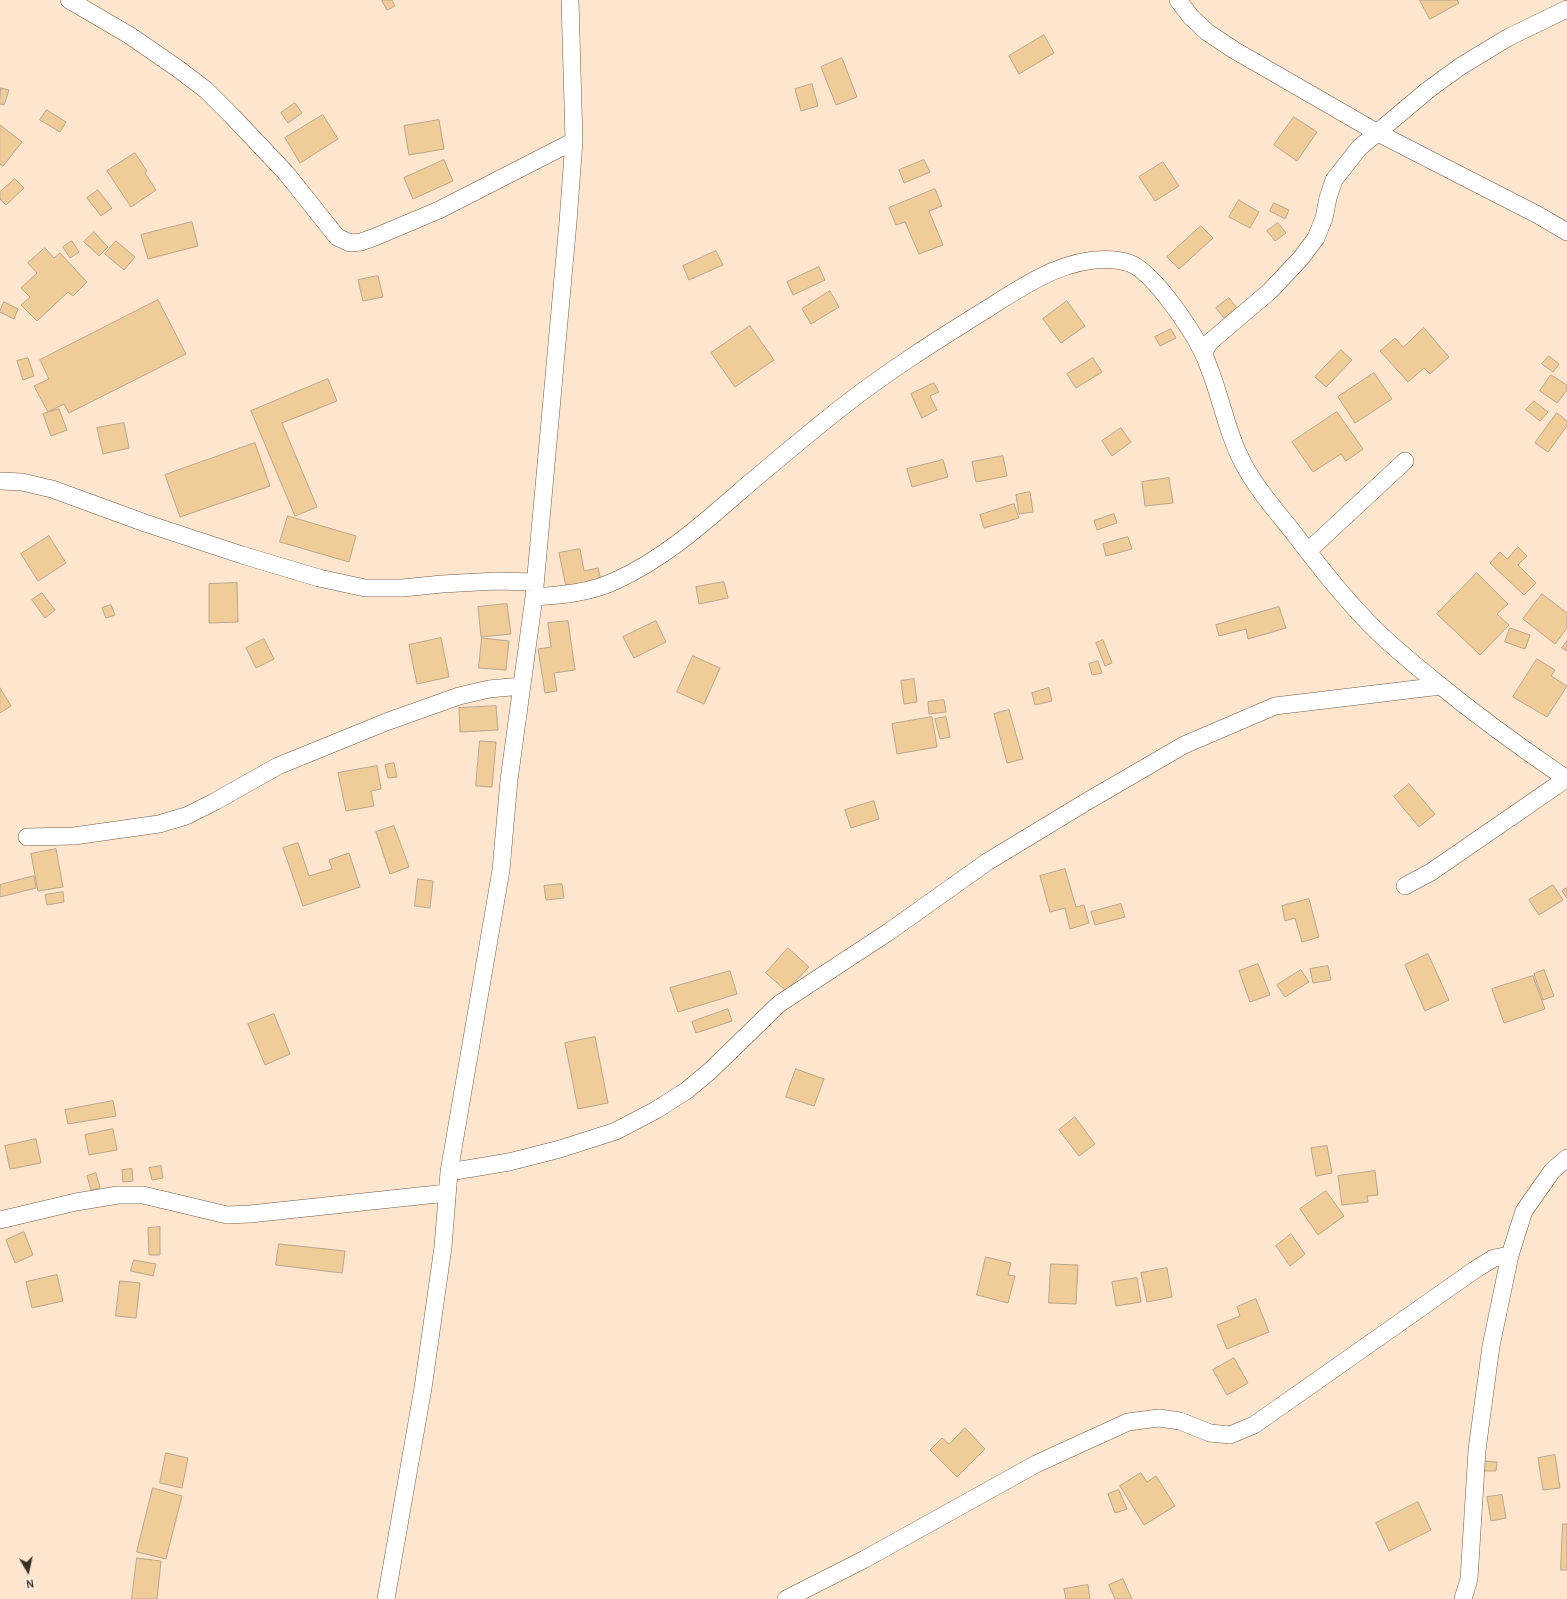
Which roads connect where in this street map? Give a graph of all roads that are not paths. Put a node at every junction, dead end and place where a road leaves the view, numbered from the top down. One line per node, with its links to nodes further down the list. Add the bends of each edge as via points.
1 (69, 0): 6 (street, via 129,35 206,90 286,173 337,237 350,243 368,240 439,210)
2 (570, 0): 6 (street)
3 (1178, 0): 5 (street, via 1190,17 1234,50)
4 (1567, 9): 5 (street, via 1509,37 1461,66 1428,90)
5 (1378, 133): 7 (street); 8 (street, via 1359,148 1334,180 1319,231 1301,258 1270,291 1210,342)
6 (574, 141): 12 (street)
7 (1567, 232)
8 (1203, 353): 11 (street, via 1233,442 1245,467); 12 (street, via 1162,292 1145,273 1130,263 1112,260 1086,262 1055,270 1019,289 915,354 843,406 681,541 644,566 614,582 587,591 562,595)
9 (1405, 461): 11 (street)
10 (0, 481): 12 (street, via 22,482 52,489 145,523 242,554 319,578 365,588 496,582)
11 (1308, 551): 13 (street, via 1365,620)
12 (534, 590): 14 (street)
13 (1410, 661): 15 (street); 16 (street)
14 (522, 686): 18 (street, via 489,689 459,696 386,722 278,766 186,816 159,824 74,836); 21 (street, via 500,870)
15 (1441, 686): 16 (street); 17 (street, via 1467,708)
16 (1402, 690): 21 (street, via 1275,706 1184,745 987,862 890,931 779,1004 710,1071 686,1091 656,1110 616,1132 560,1149 509,1162)
17 (1567, 779): 19 (street, via 1431,872)
18 (27, 837)
19 (1405, 886)
20 (1567, 1158): 24 (street, via 1552,1171 1524,1211)
21 (449, 1172): 22 (street)
22 (447, 1194): 23 (street, via 227,1215 143,1195 118,1195); 25 (street, via 443,1247 423,1388)
23 (0, 1220)
24 (1510, 1255): 26 (street, via 1494,1258 1476,1269 1254,1425 1230,1435 1210,1433 1180,1421 1159,1418 1128,1422 1036,1464 865,1559); 27 (street, via 1489,1361 1477,1450 1469,1579)
25 (386, 1599)
26 (786, 1599)
27 (1464, 1599)

